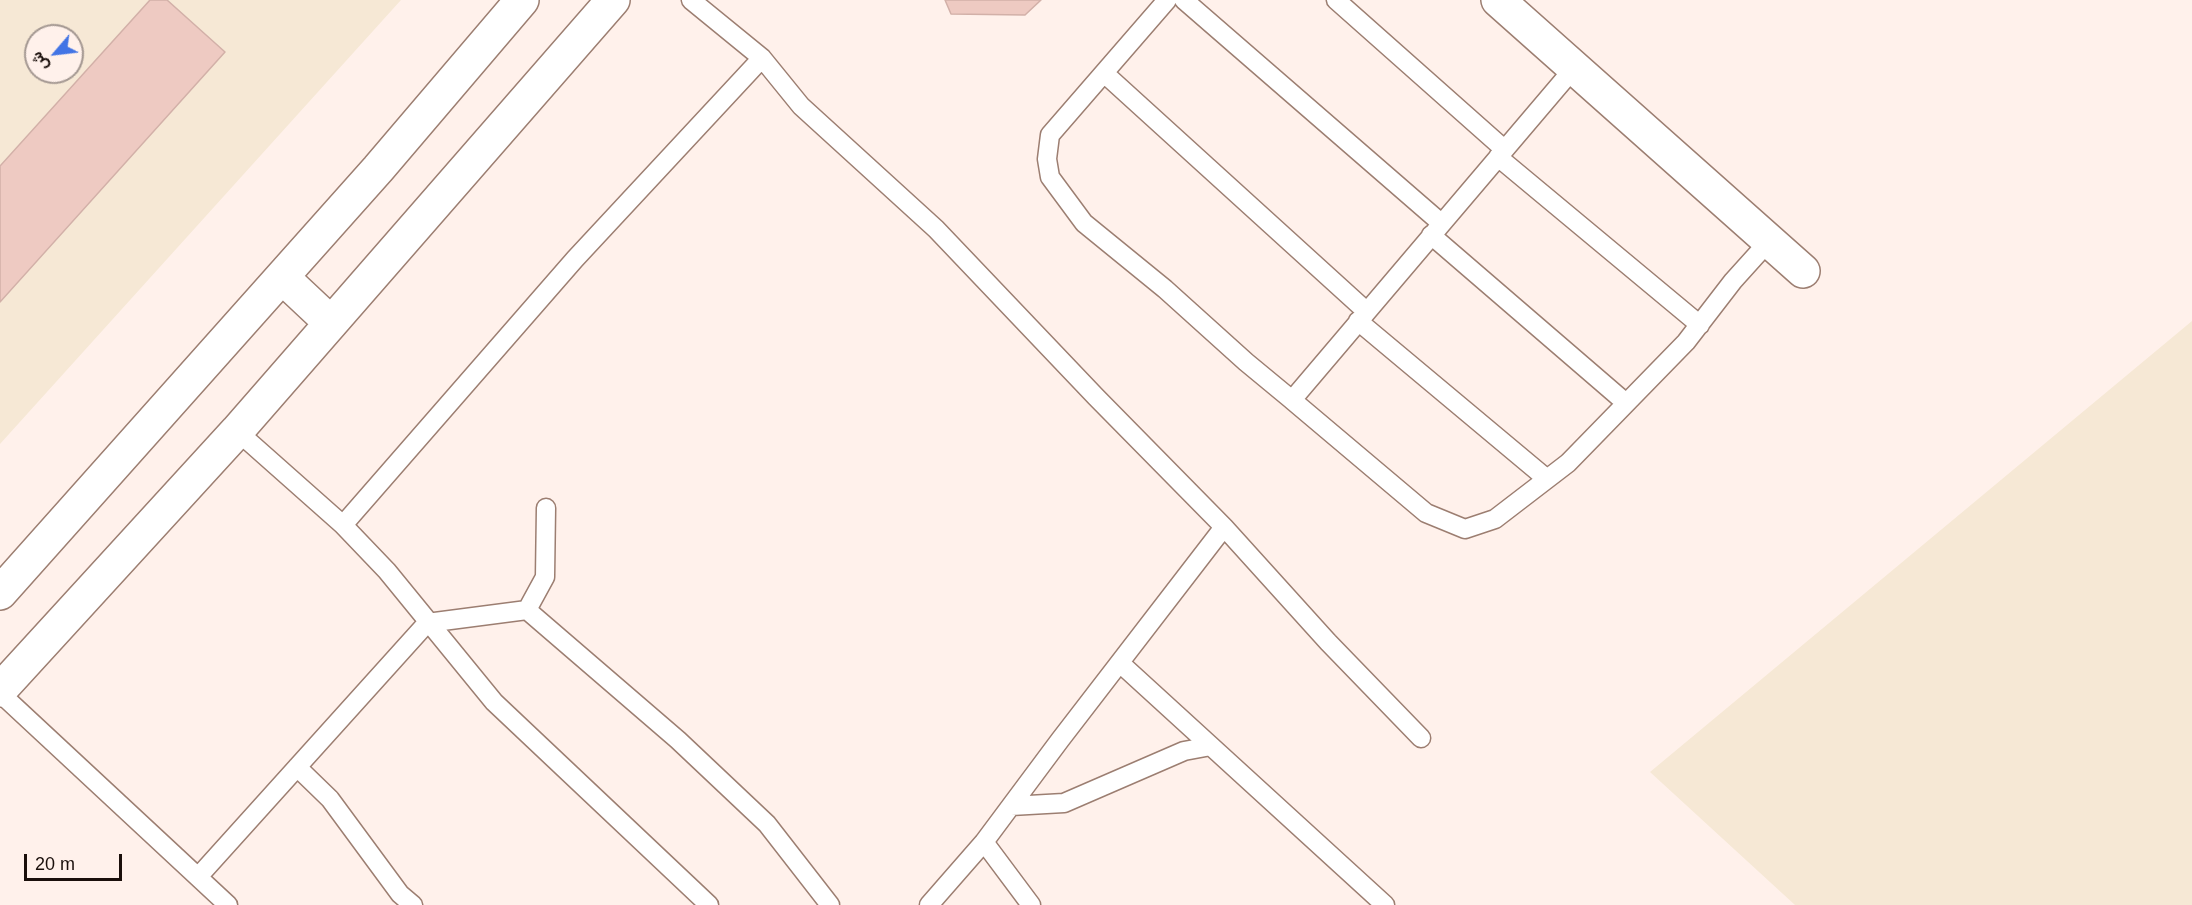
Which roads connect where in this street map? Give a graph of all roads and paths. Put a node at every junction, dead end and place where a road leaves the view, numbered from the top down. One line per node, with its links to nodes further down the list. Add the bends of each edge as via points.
1 (522, 0): 15 (street)
2 (613, 0): 17 (street)
3 (691, 0): 8 (lane)
4 (1167, 0): 10 (lane)
5 (1184, 0): 12 (lane)
6 (1336, 0): 11 (lane)
7 (1498, 0): 9 (street)
8 (762, 58): 24 (lane, via 575,259); 25 (lane, via 801,106 936,229)
9 (1574, 68): 11 (lane); 13 (street)
10 (1104, 73): 16 (lane); 19 (lane, via 1050,135 1050,177 1084,223)
11 (1501, 153): 12 (lane); 18 (lane)
12 (1436, 229): 16 (lane); 20 (lane)
13 (1770, 240): 14 (street); 18 (lane)
14 (1803, 271)
15 (282, 277): 17 (street); 26 (street)
16 (1362, 316): 19 (lane); 22 (lane)
17 (332, 322): 21 (street)
18 (1700, 325): 20 (lane)
19 (1293, 400): 22 (lane, via 1426,513 1465,529 1495,519)
20 (1626, 404): 22 (lane)
21 (237, 431): 24 (lane); 30 (street)
22 (1547, 479)
23 (546, 508): 27 (lane, via 545,577)
24 (343, 525): 28 (lane, via 387,571)
25 (1224, 528): 29 (lane); 31 (lane)
26 (0, 593)
27 (527, 610): 28 (lane); 40 (lane, via 678,740 760,817)
28 (428, 623): 33 (lane); 39 (lane, via 494,702)
29 (1120, 663): 32 (lane); 34 (lane)
30 (0, 692): 36 (lane)
31 (1421, 738)
32 (1210, 746): 34 (lane, via 1184,751 1064,803); 43 (lane)
33 (297, 767): 36 (lane); 38 (lane, via 330,799 400,894)
34 (1011, 806): 35 (lane)
35 (984, 842): 41 (lane); 42 (lane)
36 (198, 877): 37 (lane)
37 (228, 905)
38 (413, 905)
39 (709, 905)
40 (830, 905)
41 (929, 905)
42 (1031, 905)
43 (1385, 905)

